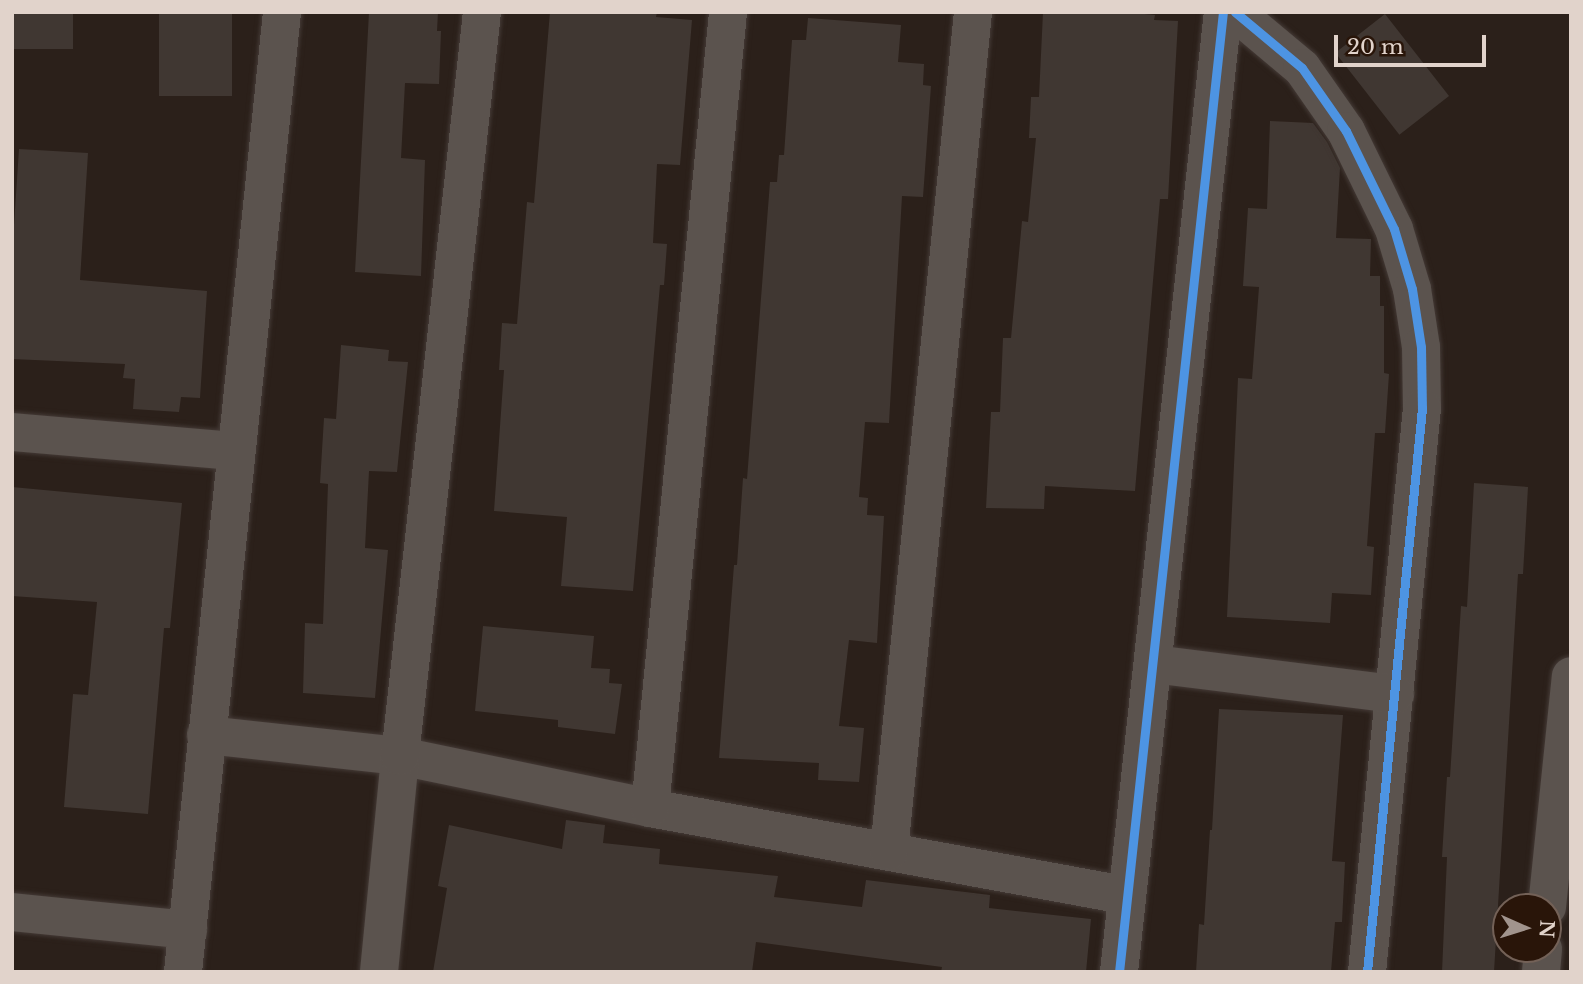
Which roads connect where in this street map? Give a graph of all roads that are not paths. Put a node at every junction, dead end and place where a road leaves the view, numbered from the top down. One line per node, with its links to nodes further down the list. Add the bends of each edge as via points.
1 (282, 12): 8 (street)
2 (482, 12): 13 (street)
3 (728, 12): 14 (street)
4 (973, 12): 15 (street)
5 (1223, 12): 9 (street)
6 (1235, 12): 11 (street, via 1302,68 1346,131 1394,229 1412,289 1422,347 1422,408)
7 (12, 432): 8 (street)
8 (235, 451): 12 (street)
9 (1153, 664): 11 (street); 17 (street)
10 (1571, 676): 16 (street)
11 (1395, 694): 23 (street)
12 (206, 735): 13 (street); 19 (street)
13 (400, 756): 14 (street); 21 (street)
14 (650, 808): 15 (street)
15 (889, 851): 17 (street)
16 (1549, 893)
17 (1126, 895): 22 (street)
18 (12, 912): 19 (street)
19 (188, 930): 20 (street)
20 (183, 972)
21 (379, 972)
22 (1119, 972)
23 (1367, 972)

